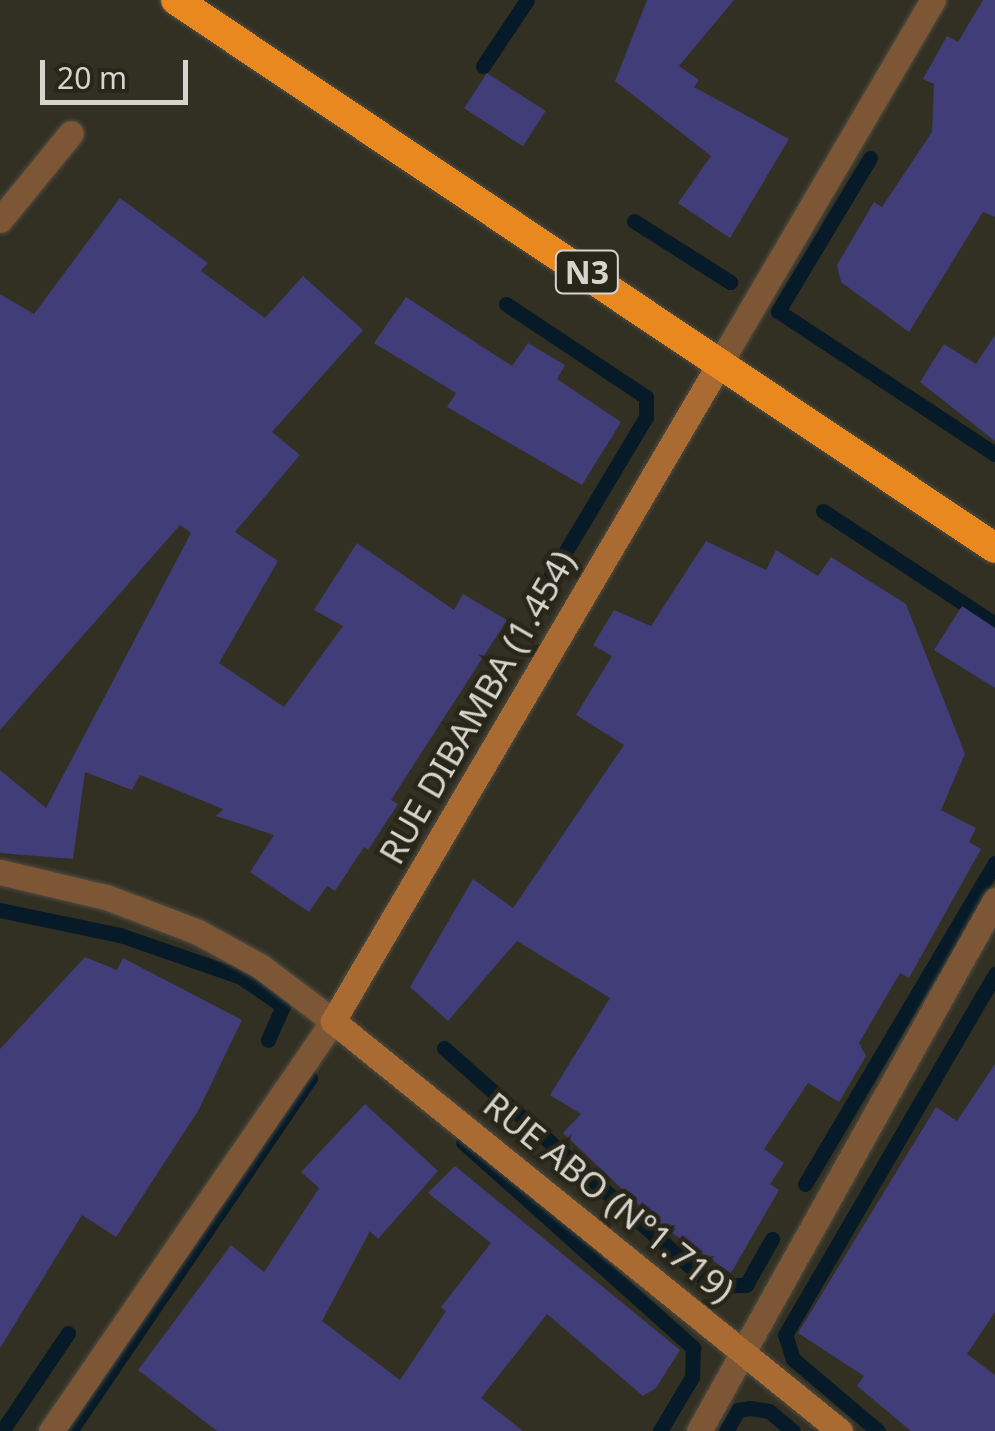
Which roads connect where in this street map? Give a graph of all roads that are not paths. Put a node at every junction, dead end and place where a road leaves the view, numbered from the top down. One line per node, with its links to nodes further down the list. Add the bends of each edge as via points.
1 (176, 0): 5 (highway, N3)
2 (933, 0): 5 (street, RUE DIBAMBA (1.454))
3 (71, 133): 4 (street)
4 (0, 220)
5 (721, 362): 6 (highway, N3); 9 (street, RUE DIBAMBA (1.454))
6 (995, 548)
7 (0, 872): 9 (street, via 106,897 198,932 260,966)
8 (995, 900): 10 (street)
9 (333, 1020): 10 (street, RUE ABO (N°1.719)); 11 (street, RUE DIBAMBA (1.454))
10 (745, 1351): 12 (street); 13 (street, RUE ABO (N°1.719))
11 (51, 1431)
12 (699, 1431)
13 (840, 1431)

